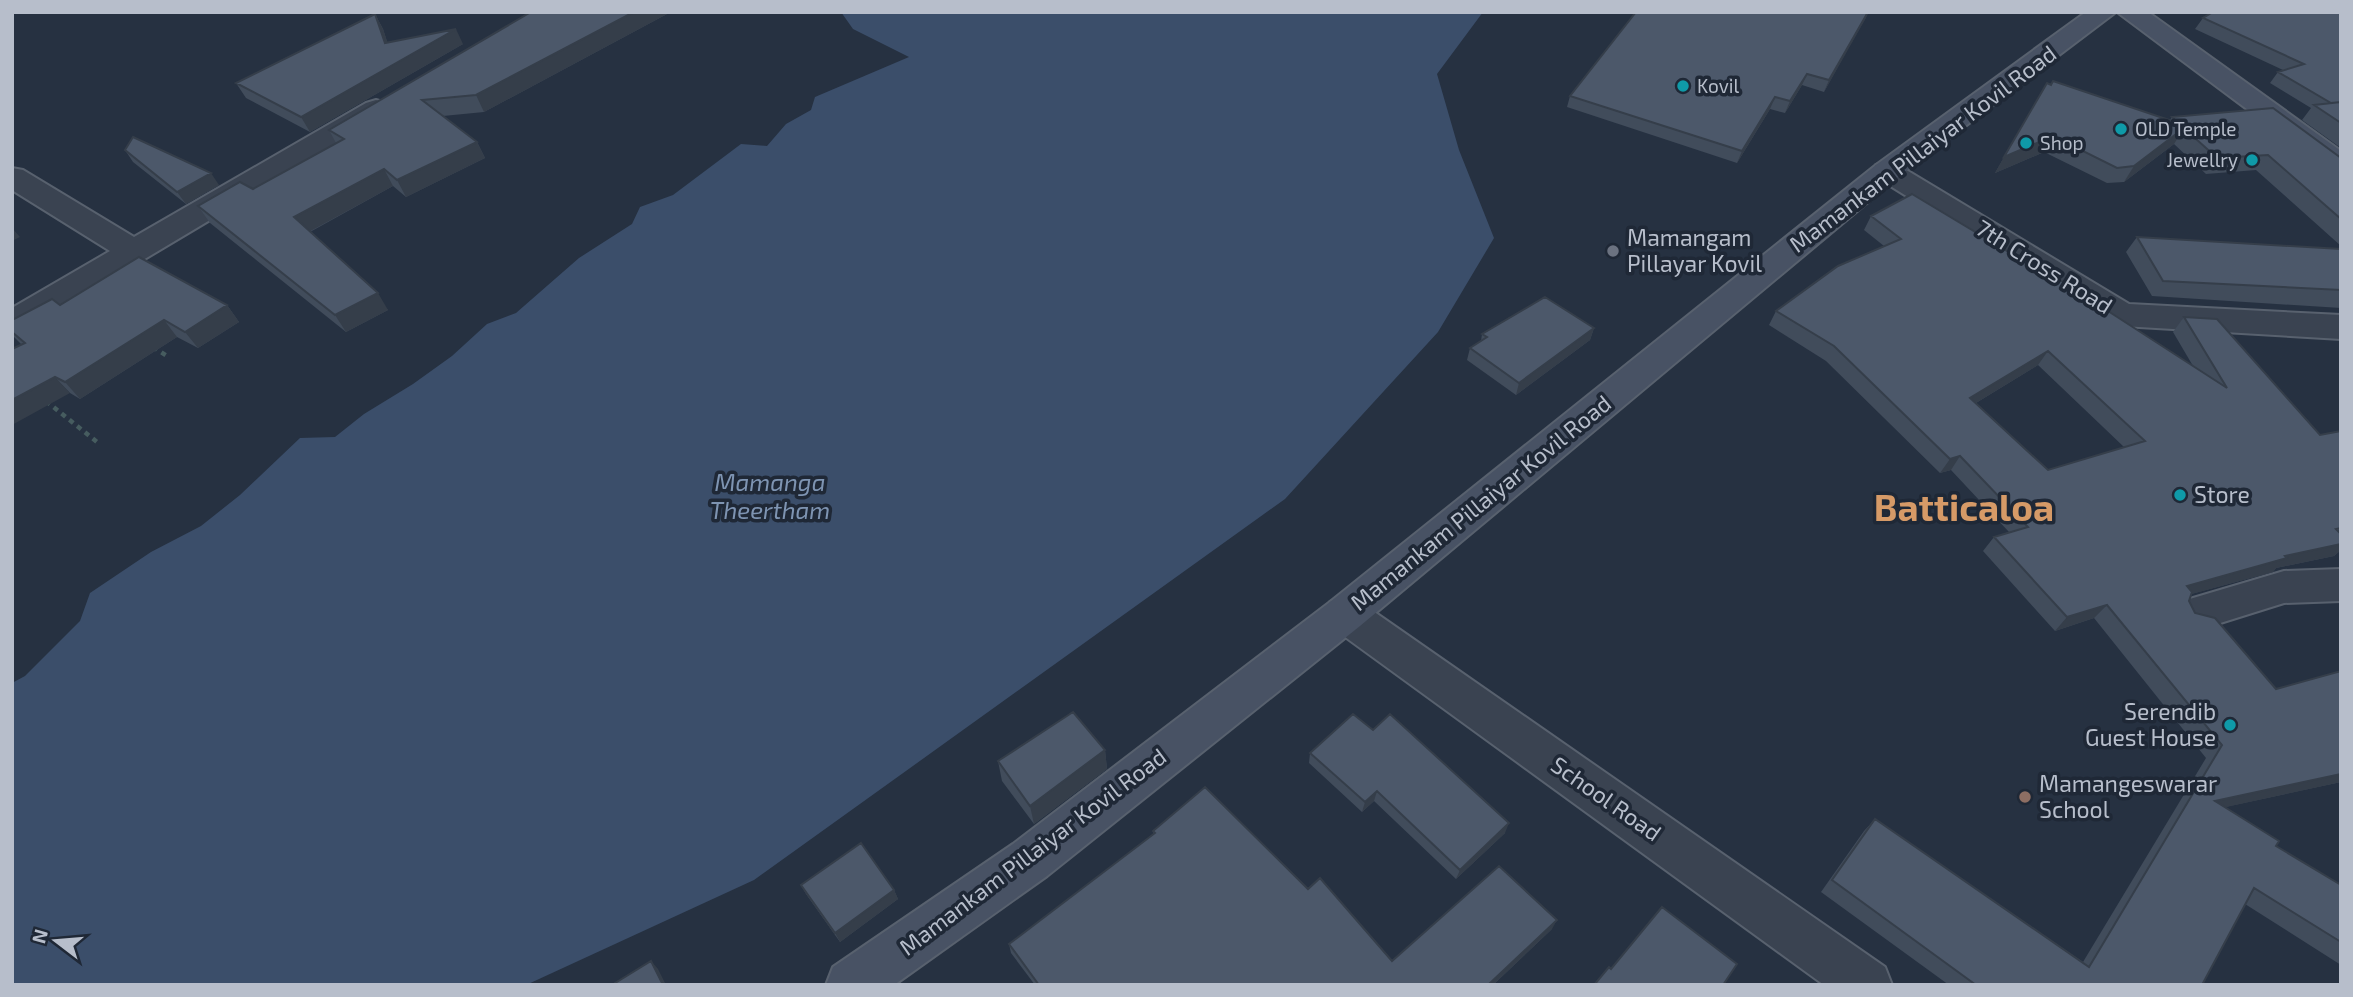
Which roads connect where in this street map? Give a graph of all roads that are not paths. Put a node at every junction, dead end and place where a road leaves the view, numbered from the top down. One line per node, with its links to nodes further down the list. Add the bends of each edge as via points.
1 (2103, 12): 5 (main road, Mamankam Pillaiyar Kovil Road)
2 (2130, 12): 4 (main road)
3 (398, 96): 7 (street)
4 (2341, 165)
5 (1887, 171): 9 (street, 7th Cross Road, via 2122,315); 12 (main road, Mamankam Pillaiyar Kovil Road)
6 (12, 177): 7 (street)
7 (134, 251): 8 (street)
8 (12, 323)
9 (2341, 327)
10 (2341, 585): 11 (street, via 2284,587)
11 (2198, 613)
12 (1345, 614): 13 (street, School Road); 14 (main road, Mamankam Pillaiyar Kovil Road, via 1030,860)
13 (1852, 981)
14 (851, 985)

